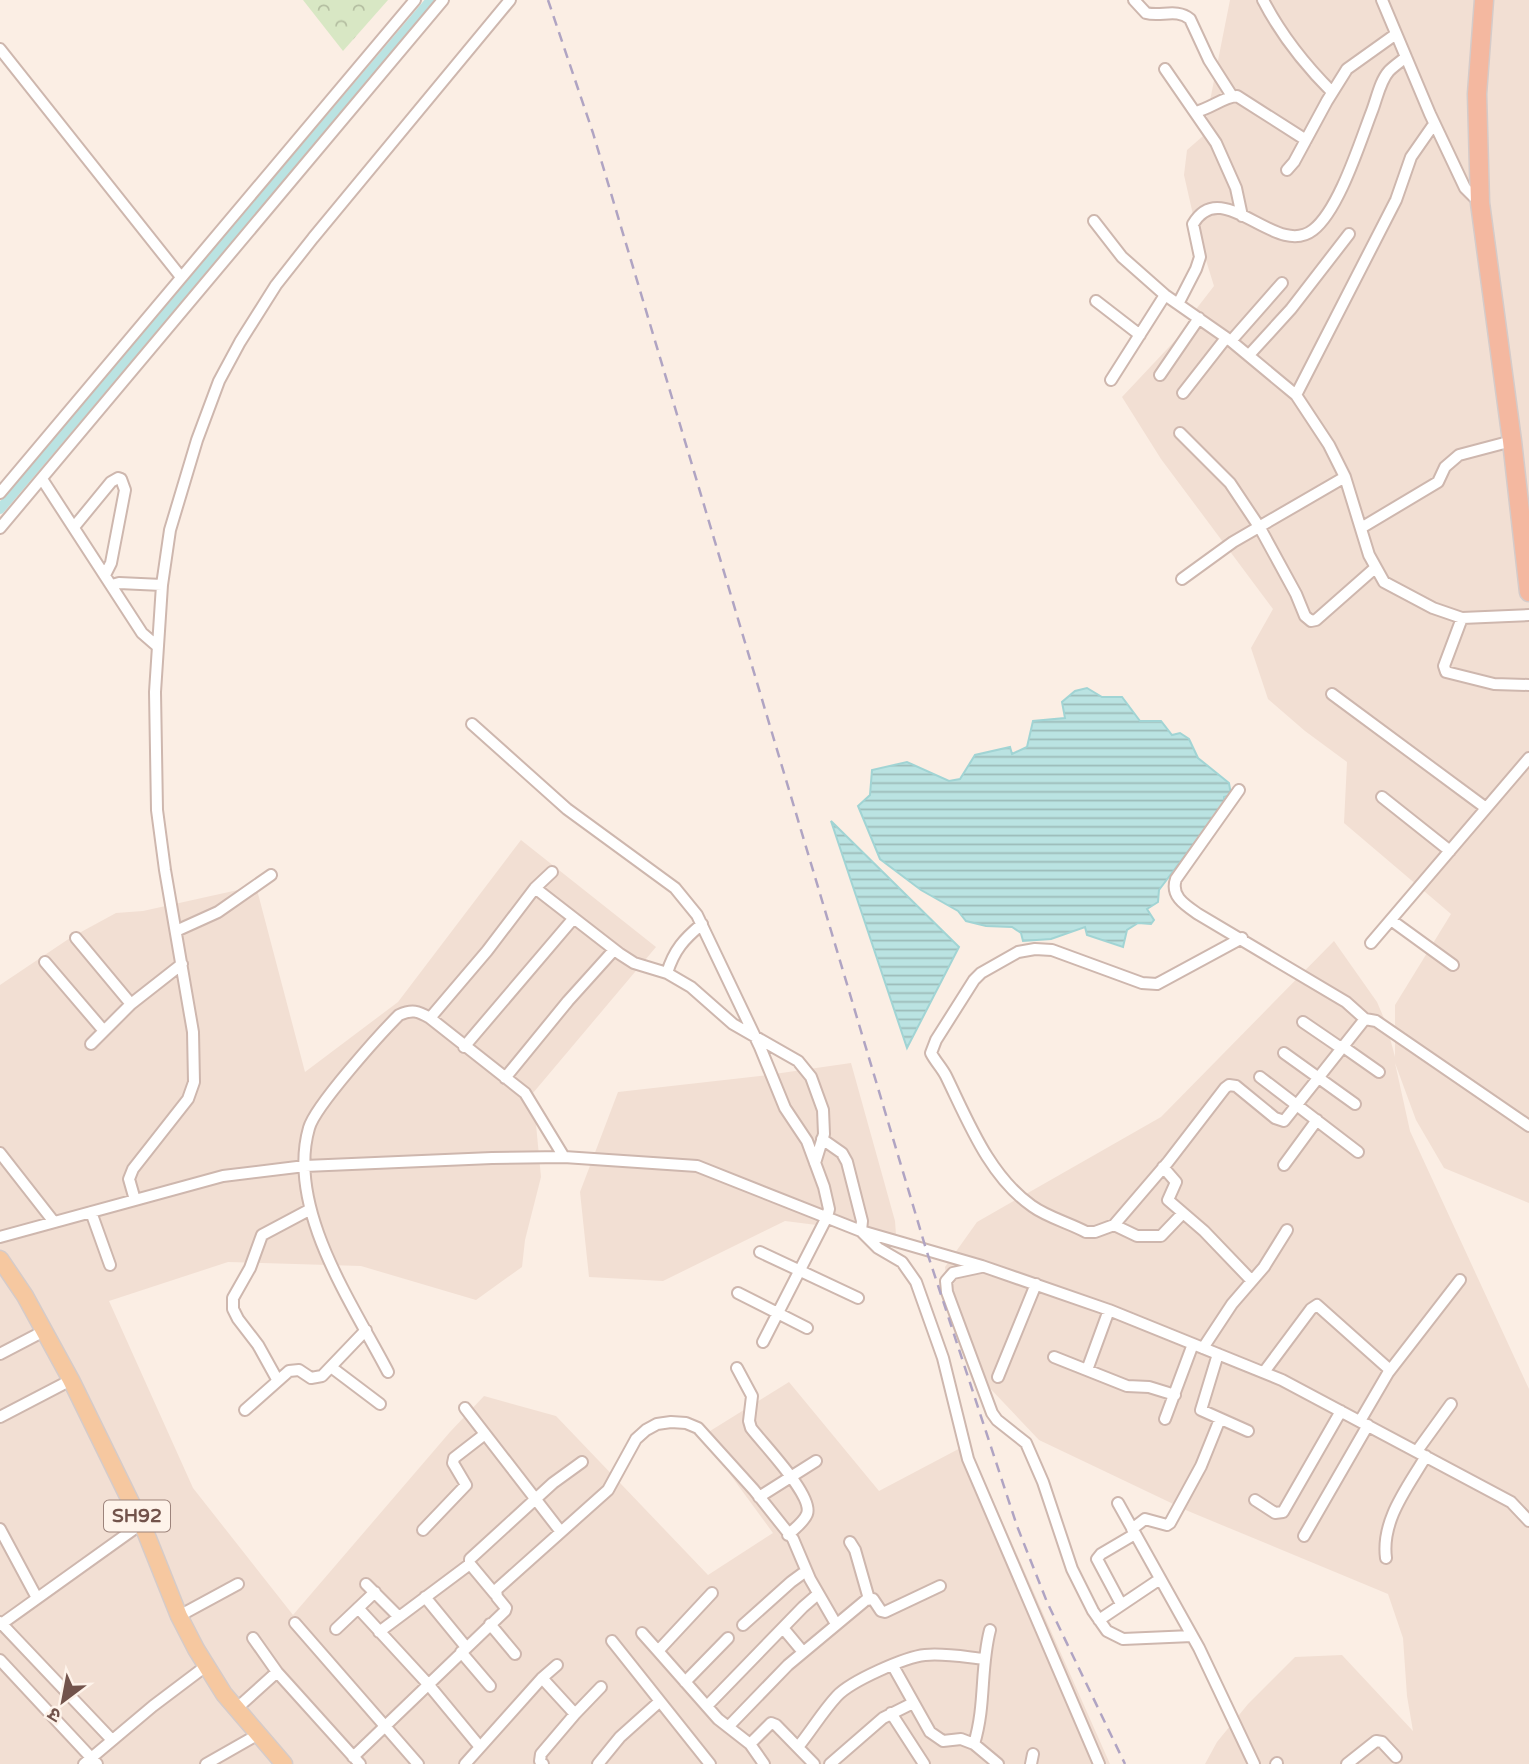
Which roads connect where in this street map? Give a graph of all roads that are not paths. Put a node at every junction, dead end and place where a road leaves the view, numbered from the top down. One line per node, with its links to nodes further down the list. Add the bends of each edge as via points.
1 (415, 0): 22 (street)
2 (443, 0): 38 (street)
3 (510, 0): 47 (street, via 313,238 240,342 219,381 197,440 170,530)
4 (1134, 0): 13 (street, via 1146,13 1175,13 1190,19)
5 (1263, 0): 12 (street)
6 (1382, 0): 8 (street)
7 (1484, 0): 18 (highway, via 1477,94)
8 (1396, 34): 10 (street); 12 (street, via 1353,63)
9 (0, 49): 22 (street)
10 (1406, 57): 15 (street); 19 (street, via 1385,77 1335,201 1317,227 1294,237)
11 (1165, 69): 14 (street)
12 (1332, 92): 16 (street)
13 (1232, 96): 14 (street); 16 (street, via 1241,97)
14 (1195, 111): 19 (street, via 1216,143 1236,188)
15 (1434, 124): 18 (street, via 1465,188); 34 (street, via 1410,157 1396,200)
16 (1306, 141): 17 (street)
17 (1287, 170)
18 (1480, 203): 36 (highway)
19 (1242, 216): 26 (street, via 1213,207 1198,216 1193,229 1200,257)
20 (1094, 221): 24 (street, via 1122,257)
21 (1349, 234): 30 (street)
22 (181, 276): 39 (street)
23 (1282, 283): 29 (street)
24 (1165, 295): 26 (street); 28 (street)
25 (1096, 301): 28 (street)
26 (1178, 304): 27 (street)
27 (1199, 318): 29 (street); 31 (street)
28 (1140, 335): 32 (street)
29 (1229, 340): 30 (street); 33 (street)
30 (1249, 355): 34 (street)
31 (1160, 375)
32 (1111, 380)
33 (1183, 393)
34 (1296, 395): 37 (street)
35 (1180, 433): 41 (street, via 1230,483)
36 (1512, 441): 43 (street, via 1459,455 1438,482); 48 (highway)
37 (1345, 477): 41 (street); 43 (street)
38 (42, 479): 40 (street); 42 (street)
39 (0, 493)
40 (74, 527): 46 (street); 46 (street, via 111,482 121,480 125,490)
41 (1260, 527): 44 (street, via 1311,621); 45 (street)
42 (0, 528)
43 (1361, 528): 44 (street)
44 (1375, 568): 50 (street, via 1391,587)
45 (1182, 579)
46 (108, 580): 47 (street); 51 (street, via 142,633)
47 (162, 585): 51 (street)
48 (1529, 592)
49 (1529, 615): 50 (street)
50 (1462, 618): 52 (street, via 1444,666 1446,672 1494,684)
51 (157, 646): 66 (street, via 157,810)
52 (1529, 685)
53 (1332, 694): 58 (street)
54 (472, 724): 65 (street, via 567,809 675,888)
55 (1529, 758): 58 (street)
56 (1239, 790): 68 (street, via 1173,887 1184,904)
57 (1382, 797): 59 (street)
58 (1486, 808): 59 (street)
59 (1450, 851): 64 (street)
60 (552, 872): 62 (street)
61 (271, 875): 66 (street, via 218,912)
62 (535, 888): 63 (street); 76 (street)
63 (573, 919): 70 (street); 82 (street)
64 (1391, 920): 69 (street); 73 (street)
65 (702, 924): 74 (street, via 681,942); 80 (street)
66 (176, 931): 72 (street)
67 (76, 938): 75 (street)
68 (1242, 938): 77 (street, via 1346,1002); 107 (street, via 1157,984 1142,983 1052,950 1018,952 981,973 932,1048 991,1163 1017,1194 1033,1208 1086,1232)
69 (1371, 943)
70 (614, 950): 74 (street, via 634,963); 88 (street)
71 (45, 962): 79 (street)
72 (182, 964): 75 (street); 101 (street, via 193,1031 194,1082 188,1099 133,1169 130,1179)
73 (1453, 965)
74 (667, 973): 80 (street)
75 (131, 1004): 79 (street)
76 (429, 1018): 82 (street); 99 (street, via 409,1010 391,1022 316,1113 309,1127)
77 (1365, 1019): 83 (street); 92 (street, via 1376,1021)
78 (1303, 1022): 83 (street)
79 (104, 1031): 81 (street)
80 (757, 1039): 93 (street, via 787,1053 811,1077 823,1110); 97 (street, via 785,1108 807,1141)
81 (91, 1044)
82 (464, 1047): 88 (street)
83 (1341, 1047): 85 (street); 87 (street)
84 (1284, 1053): 87 (street)
85 (1379, 1072)
86 (1260, 1077): 90 (street)
87 (1318, 1077): 89 (street); 90 (street)
88 (505, 1078): 96 (street, via 525,1093)
89 (1355, 1104)
90 (1296, 1105): 91 (street); 100 (street, via 1280,1121 1229,1085)
91 (1317, 1121): 94 (street); 98 (street)
92 (1529, 1126)
93 (822, 1139): 97 (street); 109 (street, via 847,1162)
94 (1358, 1152)
95 (0, 1153): 106 (street)
96 (564, 1157): 99 (street); 105 (street, via 697,1166)
97 (815, 1163): 105 (street, via 829,1209)
98 (1284, 1165)
99 (305, 1166): 101 (street, via 223,1175); 102 (street)
100 (1163, 1167): 104 (street, via 1176,1181 1167,1199); 107 (street)
101 (135, 1200): 103 (street)
102 (309, 1210): 124 (street, via 324,1250); 139 (street, via 262,1235 233,1298 238,1320)
103 (91, 1212): 106 (street); 113 (street)
104 (1183, 1213): 107 (street, via 1161,1236 1137,1236); 117 (street)
105 (827, 1217): 109 (street); 115 (street)
106 (54, 1222): 110 (street)
107 (1114, 1225)
108 (1287, 1230): 117 (street)
109 (861, 1231): 114 (street); 247 (street, via 902,1262 916,1282 943,1358 968,1459)
110 (0, 1237)
111 (760, 1252): 115 (street)
112 (0, 1259): 125 (main road, SH92)
113 (110, 1265)
114 (982, 1266): 118 (street); 187 (street, via 953,1273 946,1281 947,1292 992,1413 1026,1443 1072,1569)
115 (799, 1270): 120 (street); 122 (street)
116 (1460, 1280): 134 (street)
117 (1252, 1281): 127 (street)
118 (1035, 1284): 121 (street); 137 (street)
119 (738, 1293): 122 (street)
120 (858, 1298)
121 (1108, 1310): 127 (street); 133 (street)
122 (778, 1313): 123 (street); 126 (street)
123 (807, 1328)
124 (366, 1330): 131 (street); 135 (street)
125 (44, 1331): 128 (street); 138 (main road, SH92)
126 (763, 1342)
127 (1198, 1346): 129 (street); 140 (street)
128 (0, 1354)
129 (1218, 1354): 136 (street); 148 (street, via 1200,1410)
130 (1054, 1357): 133 (street)
131 (331, 1367): 139 (street, via 318,1379 295,1369); 141 (street)
132 (737, 1368): 155 (street, via 752,1396 751,1428)
133 (1087, 1370): 140 (street, via 1127,1386)
134 (1390, 1370): 136 (street, via 1315,1305); 149 (street)
135 (388, 1372)
136 (1264, 1372): 145 (street)
137 (998, 1377)
138 (71, 1380): 146 (street); 161 (main road, SH92)
139 (278, 1381): 144 (street)
140 (1175, 1395): 147 (street)
141 (380, 1404)
142 (1451, 1404): 152 (street)
143 (465, 1408): 151 (street)
144 (245, 1410)
145 (1341, 1411): 149 (street); 158 (street, via 1283,1512 1275,1513)
146 (0, 1417)
147 (1165, 1419)
148 (1220, 1419): 150 (street); 164 (street, via 1170,1523 1145,1519)
149 (1364, 1423): 152 (street); 167 (street)
150 (1248, 1430)
151 (485, 1434): 157 (street); 163 (street, via 454,1458 466,1485)
152 (1422, 1453): 160 (street, via 1511,1502); 169 (street, via 1390,1520)
153 (816, 1461): 155 (street)
154 (582, 1462): 157 (street)
155 (789, 1476): 156 (street); 166 (street, via 801,1489 808,1511)
156 (759, 1497): 165 (street, via 698,1429 686,1423 657,1424 636,1439 608,1490); 166 (street)
157 (536, 1499): 165 (street); 170 (street, via 473,1556)
158 (1255, 1500)
159 (1118, 1503): 164 (street)
160 (1529, 1521)
161 (141, 1524): 181 (street); 185 (main road, SH92)
162 (0, 1529): 181 (street)
163 (423, 1530)
164 (1133, 1531): 172 (street); 183 (street, via 1097,1559)
165 (561, 1532): 177 (street)
166 (788, 1535): 171 (street)
167 (1304, 1536)
168 (850, 1542): 182 (street)
169 (1387, 1558)
170 (470, 1564): 177 (street); 180 (street)
171 (806, 1571): 179 (street); 192 (street)
172 (1160, 1579): 183 (street); 198 (street)
173 (238, 1584): 185 (street)
174 (366, 1584): 176 (street)
175 (940, 1586): 182 (street, via 885,1612)
176 (375, 1592): 184 (street); 186 (street)
177 (495, 1594): 190 (street, via 506,1608)
178 (712, 1594): 203 (street)
179 (818, 1594): 191 (street); 193 (street)
180 (425, 1597): 186 (street); 202 (street)
181 (37, 1598): 188 (street)
182 (869, 1599): 191 (street)
183 (1121, 1604): 187 (street)
184 (358, 1608): 194 (street); 196 (street)
185 (179, 1616): 209 (main road, SH92)
186 (398, 1616): 196 (street)
187 (1099, 1620): 198 (street, via 1107,1631 1124,1639)
188 (1, 1623): 226 (street)
189 (295, 1623): 223 (street)
190 (491, 1624): 202 (street); 205 (street)
191 (836, 1624): 204 (street)
192 (743, 1625)
193 (783, 1628): 204 (street); 219 (street)
194 (335, 1629)
195 (990, 1630): 206 (street)
196 (379, 1632): 214 (street)
197 (642, 1633): 203 (street)
198 (1192, 1636): 248 (street)
199 (728, 1637): 213 (street)
200 (253, 1638): 211 (street)
201 (612, 1641): 217 (street)
202 (464, 1649): 214 (street); 215 (street)
203 (658, 1651): 213 (street)
204 (803, 1652): 224 (street)
205 (516, 1654)
206 (984, 1658): 210 (street, via 926,1655); 228 (street, via 984,1697)
207 (0, 1660): 234 (street)
208 (557, 1665): 212 (street)
209 (206, 1666): 220 (main road, SH92); 226 (street)
210 (893, 1666): 218 (street); 230 (street, via 845,1689)
211 (278, 1672): 220 (street); 233 (street)
212 (542, 1678): 222 (street); 229 (street)
213 (685, 1682): 219 (street)
214 (428, 1684): 223 (street); 229 (street)
215 (490, 1686)
216 (601, 1687): 222 (street)
217 (659, 1702): 240 (street); 241 (street)
218 (913, 1703): 221 (street); 228 (street, via 938,1738)
219 (707, 1706): 224 (street)
220 (236, 1709): 225 (main road, SH92)
221 (891, 1713): 244 (street); 245 (street)
222 (575, 1714): 235 (street, via 541,1754)
223 (385, 1726): 233 (street); 238 (street)
224 (728, 1727): 227 (street)
225 (257, 1735): 236 (street); 237 (main road, SH92)
226 (112, 1740): 234 (street)
227 (750, 1744): 230 (street, via 771,1723); 242 (street)
228 (974, 1744): 232 (street)
229 (480, 1747): 239 (street)
230 (798, 1747): 243 (street)
231 (1396, 1757): 249 (street, via 1376,1741)
232 (985, 1758): 246 (street)
233 (356, 1760)
234 (91, 1762)
235 (540, 1763)
236 (205, 1764)
237 (284, 1764)
238 (418, 1764)
239 (465, 1764)
240 (598, 1764)
241 (710, 1764)
242 (764, 1764)
243 (814, 1764)
244 (830, 1764)
245 (924, 1764)
246 (998, 1764)
247 (1099, 1764)
248 (1254, 1764)
249 (1347, 1764)

